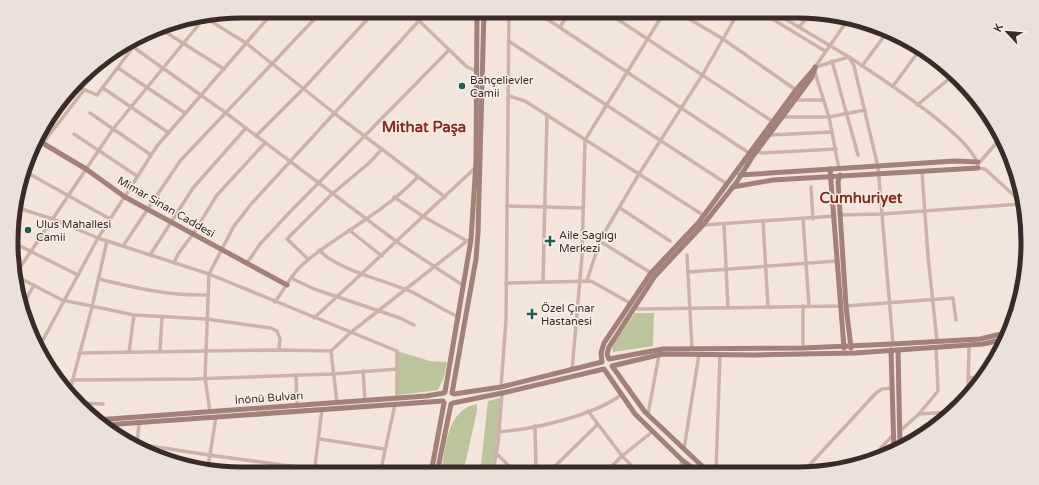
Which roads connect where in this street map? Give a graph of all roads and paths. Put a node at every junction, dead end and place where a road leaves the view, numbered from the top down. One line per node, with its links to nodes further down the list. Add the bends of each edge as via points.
1 (268, 18): 26 (street)
2 (315, 18): 37 (street)
3 (369, 18): 51 (street)
4 (477, 18): 43 (street)
5 (484, 18): 250 (street, via 478,239)
6 (509, 18): 27 (street)
7 (546, 18): 20 (street)
8 (566, 18): 20 (street)
9 (616, 18): 24 (street)
10 (661, 18): 24 (street)
11 (688, 18): 25 (street)
12 (735, 18): 25 (street)
13 (771, 18): 33 (street)
14 (784, 18): 21 (street)
15 (807, 18): 21 (street)
16 (210, 20): 26 (street)
17 (419, 20): 32 (street); 66 (street)
18 (200, 22): 28 (street)
19 (845, 23): 30 (street)
20 (560, 27): 44 (street)
21 (800, 27): 30 (street)
22 (165, 32): 28 (street)
23 (884, 36): 38 (street)
24 (647, 39): 44 (street); 45 (street)
25 (723, 39): 45 (street); 53 (street)
26 (246, 42): 37 (street); 42 (street)
27 (510, 42): 55 (street); 59 (street)
28 (183, 44): 41 (street); 42 (street)
29 (135, 45): 31 (street)
30 (829, 45): 33 (street); 35 (street)
31 (133, 48): 40 (street); 41 (street)
32 (449, 50): 43 (street, via 467,67); 79 (street)
33 (825, 51): 39 (street)
34 (918, 54): 47 (street)
35 (849, 58): 36 (street); 38 (street); 62 (street, via 854,66)
36 (832, 61): 39 (street); 67 (street)
37 (272, 64): 51 (street); 65 (street)
38 (862, 66): 47 (street)
39 (816, 67): 53 (street); 56 (street, via 812,78); 57 (street)
40 (118, 68): 48 (street); 50 (street)
41 (162, 69): 48 (street); 54 (street)
42 (224, 69): 54 (street)
43 (476, 71): 96 (street)
44 (628, 71): 59 (street); 61 (street)
45 (703, 74): 61 (street); 71 (street)
46 (950, 79): 58 (street)
47 (893, 86): 58 (street)
48 (147, 87): 60 (street); 64 (street)
49 (80, 88): 52 (street)
50 (103, 88): 52 (street, via 96,96); 60 (street)
51 (304, 88): 66 (street); 78 (street)
52 (84, 90): 80 (street)
53 (796, 90): 71 (street)
54 (201, 96): 64 (street); 65 (street)
55 (509, 96): 68 (street, via 524,101); 121 (street)
56 (794, 100): 57 (street); 69 (street)
57 (823, 100): 70 (street)
58 (917, 105): 94 (street, via 963,141)
59 (607, 106): 81 (street); 82 (street)
60 (130, 107): 73 (street); 75 (street)
61 (682, 107): 82 (street); 90 (street)
62 (865, 110): 67 (street); 95 (street)
63 (90, 113): 73 (street)
64 (185, 113): 75 (street)
65 (226, 113): 72 (street); 126 (street, via 180,161 158,192)
66 (334, 113): 79 (street); 93 (street)
67 (845, 114): 70 (street); 92 (street)
68 (547, 116): 81 (street); 122 (street)
69 (782, 117): 70 (street); 77 (street)
70 (829, 117): 74 (street)
71 (772, 121): 90 (street)
72 (246, 128): 78 (street); 138 (street, via 202,176 179,207)
73 (113, 129): 88 (street); 91 (street)
74 (832, 132): 77 (street); 87 (street)
75 (169, 133): 91 (street)
76 (74, 134): 88 (street)
77 (769, 135): 89 (street)
78 (256, 136): 85 (street)
79 (364, 136): 86 (street); 110 (street)
80 (43, 140)
81 (585, 140): 102 (street); 123 (street)
82 (662, 141): 102 (street); 111 (street)
83 (41, 142): 97 (street, Mimar Sinan Caddesi)
84 (997, 142): 94 (street)
85 (265, 143): 93 (street); 143 (street, via 216,195)
86 (382, 149): 108 (street); 114 (street)
87 (836, 149): 89 (street, via 761,153); 99 (street)
88 (99, 150): 97 (street); 105 (street)
89 (757, 151): 106 (street)
90 (749, 153): 104 (street)
91 (151, 155): 105 (street)
92 (858, 155)
93 (289, 162): 110 (street); 152 (street, via 243,213)
94 (978, 165): 95 (street); 100 (street); 119 (street)
95 (878, 167): 99 (street); 103 (street)
96 (475, 168): 118 (street); 146 (street)
97 (86, 169): 115 (street); 116 (street, Mimar Sinan Caddesi)
98 (830, 169): 99 (street); 106 (street); 109 (street)
99 (839, 169): 107 (street)
100 (922, 172): 103 (street); 127 (street)
101 (29, 174): 115 (street)
102 (639, 174): 124 (street); 129 (street)
103 (879, 174): 107 (street); 128 (street)
104 (733, 175): 106 (street); 111 (street)
105 (137, 176): 116 (street)
106 (741, 176): 112 (street)
107 (840, 176): 109 (street); 130 (street)
108 (418, 177): 117 (street); 118 (street)
109 (831, 177): 112 (street, via 773,180); 130 (street)
110 (319, 184): 114 (street); 161 (street, via 260,244)
111 (726, 184): 112 (street); 129 (street)
112 (733, 187): 140 (street)
113 (811, 187): 136 (street)
114 (332, 194): 134 (street); 158 (street, via 287,239)
115 (69, 196): 132 (street); 133 (street)
116 (125, 197): 126 (street, Mimar Sinan Caddesi); 132 (street)
117 (394, 197): 131 (street); 134 (street)
118 (445, 197): 131 (street)
119 (1016, 197)
120 (1018, 204): 127 (street)
121 (507, 206): 122 (street); 178 (street)
122 (544, 208): 123 (street); 175 (street)
123 (583, 208): 142 (street)
124 (620, 208): 145 (street); 147 (street)
125 (21, 209): 133 (street)
126 (149, 210): 138 (street, Mimar Sinan Caddesi); 151 (street)
127 (925, 211): 128 (street); 187 (street)
128 (882, 214): 130 (street); 190 (street)
129 (704, 215): 168 (street)
130 (838, 215): 136 (street); 159 (street); 193 (street)
131 (424, 217): 146 (street); 149 (street)
132 (110, 218): 144 (street)
133 (53, 219): 144 (street); 154 (street)
134 (366, 219): 141 (street); 149 (street)
135 (803, 219): 136 (street); 137 (street); 162 (street)
136 (813, 219)
137 (763, 221): 139 (street); 164 (street)
138 (172, 223): 143 (street, Mimar Sinan Caddesi); 155 (street)
139 (724, 224): 140 (street); 166 (street)
140 (703, 225): 196 (street, via 655,276)
141 (349, 230): 153 (street); 157 (street)
142 (582, 230): 145 (street); 176 (street)
143 (193, 234): 152 (street, Mimar Sinan Caddesi); 160 (street)
144 (98, 238): 148 (street); 171 (street)
145 (600, 240): 168 (street); 177 (street)
146 (469, 241): 165 (street); 181 (street)
147 (670, 241)
148 (107, 242): 151 (street); 174 (street)
149 (397, 242): 157 (street); 165 (street)
150 (18, 245): 154 (street)
151 (123, 246): 155 (street)
152 (221, 250): 161 (street, Mimar Sinan Caddesi); 169 (street)
153 (319, 250): 158 (street); 170 (street)
154 (31, 251): 163 (street); 171 (street)
155 (150, 255): 160 (street)
156 (687, 255): 167 (street)
157 (382, 256): 170 (street)
158 (308, 259): 173 (street)
159 (838, 261): 162 (street); 193 (street)
160 (174, 263): 169 (street)
161 (247, 263): 180 (street, Mimar Sinan Caddesi)
162 (806, 263): 164 (street); 192 (street)
163 (19, 267)
164 (766, 267): 166 (street); 195 (street)
165 (433, 268): 181 (street); 182 (street)
166 (727, 269): 167 (street); 198 (street)
167 (688, 272): 197 (street)
168 (651, 273): 189 (street)
169 (209, 274): 183 (street); 188 (street)
170 (360, 274): 182 (street); 184 (street)
171 (78, 275): 186 (street)
172 (21, 278): 179 (street)
173 (291, 278): 180 (street); 184 (street)
174 (99, 279): 183 (street, via 146,290); 194 (street)
175 (543, 281): 176 (street); 178 (street)
176 (580, 281): 177 (street); 237 (street)
177 (586, 281): 189 (street, via 591,281)
178 (506, 283): 247 (street)
179 (34, 284): 185 (street); 186 (street)
180 (287, 285): 188 (street)
181 (465, 286): 203 (street)
182 (405, 289): 199 (street); 203 (street)
183 (207, 295): 204 (street)
184 (337, 296): 199 (street); 202 (street)
185 (26, 300)
186 (65, 300): 194 (street); 211 (street)
187 (932, 300): 190 (street); 205 (street, via 953,298); 209 (street)
188 (275, 302): 202 (street)
189 (630, 303): 233 (street, via 604,342)
190 (889, 303): 193 (street); 212 (street)
191 (803, 306): 192 (street); 195 (street); 217 (street)
192 (809, 306): 193 (street)
193 (844, 306): 213 (street); 215 (street)
194 (92, 307): 200 (street); 226 (street)
195 (768, 307): 198 (street)
196 (634, 308): 197 (street); 232 (street, via 609,347 606,354)
197 (691, 308): 198 (street); 218 (street)
198 (728, 308)
199 (378, 310): 206 (street); 207 (street)
200 (134, 315): 201 (street); 223 (street)
201 (162, 317): 204 (street); 224 (street)
202 (314, 318): 207 (street)
203 (459, 318): 249 (street)
204 (206, 319): 219 (street); 220 (street, via 248,324 277,331 280,339)
205 (956, 320)
206 (414, 325)
207 (350, 333): 225 (street); 235 (street, via 397,352)
208 (1001, 334): 209 (street, via 980,339)
209 (937, 341): 212 (street)
210 (999, 341): 214 (street)
211 (41, 343)
212 (893, 344): 213 (street)
213 (851, 345): 215 (street); 228 (street)
214 (969, 345): 216 (street); 242 (street)
215 (844, 346): 217 (street); 227 (street)
216 (936, 347): 222 (street); 267 (street, via 938,391)
217 (803, 348): 218 (street)
218 (692, 349): 232 (street, via 662,349)
219 (206, 350): 220 (street); 224 (street); 241 (street)
220 (279, 350): 225 (street)
221 (891, 350): 222 (street); 228 (street); 248 (street)
222 (898, 350): 274 (street)
223 (129, 352): 224 (street); 226 (street)
224 (160, 352)
225 (331, 352): 239 (street)
226 (79, 353): 244 (street)
227 (844, 353): 228 (street); 230 (street)
228 (851, 353)
229 (699, 354): 230 (street); 231 (street); 284 (street)
230 (720, 354): 305 (street)
231 (659, 355): 234 (street); 266 (street)
232 (609, 359): 233 (street); 234 (street)
233 (602, 362): 236 (street); 237 (street, İnönü Bulvarı)
234 (612, 366): 236 (street); 266 (street)
235 (397, 369): 238 (street); 253 (street)
236 (604, 369): 251 (street, İnönü Bulvarı); 252 (street)
237 (572, 370): 247 (street, İnönü Bulvarı)
238 (363, 371): 239 (street); 254 (street)
239 (333, 374): 240 (street); 257 (street)
240 (296, 375): 241 (street); 261 (street)
241 (205, 378): 244 (street); 264 (street)
242 (968, 378): 243 (street); 246 (street)
243 (976, 378)
244 (72, 380): 245 (street)
245 (71, 387)
246 (968, 387)
247 (501, 388): 250 (street, İnönü Bulvarı)
248 (892, 388): 277 (street); 306 (street, via 882,389 876,393)
249 (445, 393): 250 (street, İnönü Bulvarı); 253 (street, İnönü Bulvarı); 255 (street)
250 (453, 393): 260 (street, via 455,400)
251 (502, 394): 260 (street, İnönü Bulvarı); 275 (street)
252 (621, 395): 263 (street, via 609,404); 276 (street)
253 (397, 398): 254 (street, İnönü Bulvarı)
254 (365, 400): 257 (street, İnönü Bulvarı)
255 (443, 402): 259 (street, İnönü Bulvarı); 260 (street, İnönü Bulvarı); 294 (street)
256 (86, 403): 258 (street)
257 (337, 403): 261 (street, İnönü Bulvarı)
258 (103, 404)
259 (395, 404): 262 (street, İnönü Bulvarı); 283 (street)
260 (452, 404): 295 (street)
261 (297, 406): 264 (street, İnönü Bulvarı)
262 (322, 409): 268 (street, İnönü Bulvarı); 278 (street)
263 (588, 411): 272 (street); 273 (street)
264 (210, 412): 269 (street, İnönü Bulvarı)
265 (943, 413): 267 (street)
266 (648, 414): 284 (street)
267 (919, 414): 274 (street)
268 (216, 417): 270 (street, İnönü Bulvarı); 287 (street)
269 (104, 419)
270 (139, 423): 271 (street, İnönü Bulvarı); 279 (street)
271 (112, 425)
272 (597, 425): 288 (street); 299 (street)
273 (535, 426): 275 (street); 298 (street)
274 (900, 431): 280 (street)
275 (499, 432): 286 (street)
276 (652, 432): 288 (street); 289 (street)
277 (893, 435): 281 (street); 285 (street)
278 (320, 440): 283 (street); 292 (street)
279 (137, 441)
280 (901, 441)
281 (894, 445)
282 (149, 447): 287 (street)
283 (384, 449): 293 (street)
284 (684, 449): 304 (street)
285 (878, 452)
286 (496, 453): 296 (street); 297 (street)
287 (209, 455): 290 (street); 291 (street)
288 (622, 456): 300 (street); 301 (street)
289 (682, 460): 302 (street); 303 (street)
290 (208, 464)
291 (284, 467)
292 (316, 467)
293 (381, 467)
294 (432, 467)
295 (439, 467)
296 (494, 467)
297 (510, 467)
298 (536, 467)
299 (554, 467)
300 (611, 467)
301 (633, 467)
302 (680, 467)
303 (691, 467)
304 (705, 467)
305 (716, 467)
306 (808, 467)

